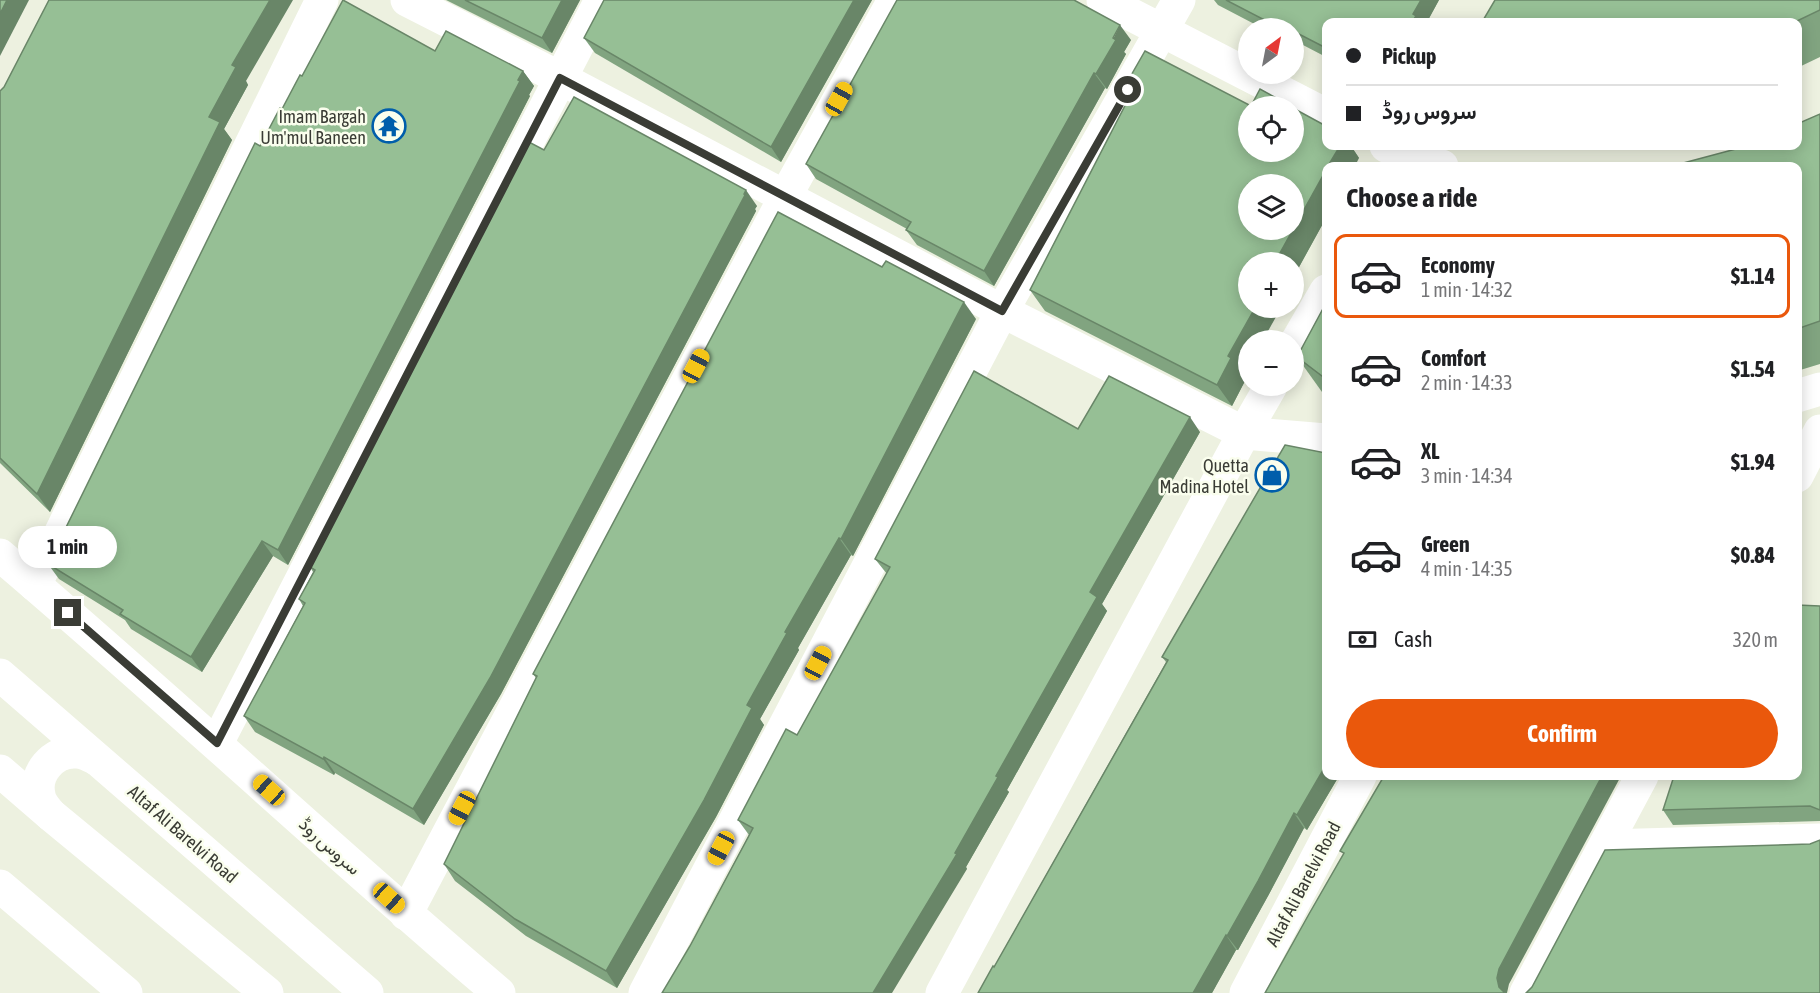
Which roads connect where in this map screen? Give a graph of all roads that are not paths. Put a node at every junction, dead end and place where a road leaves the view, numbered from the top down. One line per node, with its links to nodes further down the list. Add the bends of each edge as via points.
1 (322, 0): 24 (street)
2 (407, 0): 8 (street)
3 (602, 0): 8 (street)
4 (894, 0): 12 (street)
5 (1103, 0): 7 (street)
6 (1179, 0): 7 (street)
7 (1162, 30): 9 (street); 14 (street)
8 (560, 78): 12 (street); 26 (street)
9 (1322, 113)
10 (1400, 153): 11 (street)
11 (1429, 162)
12 (785, 197): 14 (street); 35 (street)
13 (1322, 298): 15 (street)
14 (1002, 311): 20 (street); 40 (street)
15 (1303, 330)
16 (1820, 389): 17 (street)
17 (1802, 394)
18 (1265, 396): 20 (street)
19 (1820, 431): 22 (street)
20 (1244, 433): 21 (street); 41 (street)
21 (1322, 440)
22 (1802, 466)
23 (0, 555): 24 (street, سروس روڈ)
24 (35, 585): 26 (street, سروس روڈ)
25 (0, 675): 27 (street, Altaf Ali Barelvi Road)
26 (217, 743): 35 (street, سروس روڈ)
27 (96, 759): 31 (street, via 85,753 67,753 42,770 39,794); 38 (street, Altaf Ali Barelvi Road)
28 (0, 771): 31 (street)
29 (1358, 780): 42 (street, Altaf Ali Barelvi Road)
30 (1640, 780): 33 (street)
31 (51, 815): 37 (street)
32 (1820, 840): 33 (street)
33 (1606, 846): 43 (street)
34 (0, 886): 36 (street)
35 (406, 914): 39 (street, سروس روڈ)
36 (126, 993)
37 (267, 993)
38 (367, 993)
39 (499, 993)
40 (645, 993)
41 (942, 993)
42 (1246, 993)
43 (1526, 993)

